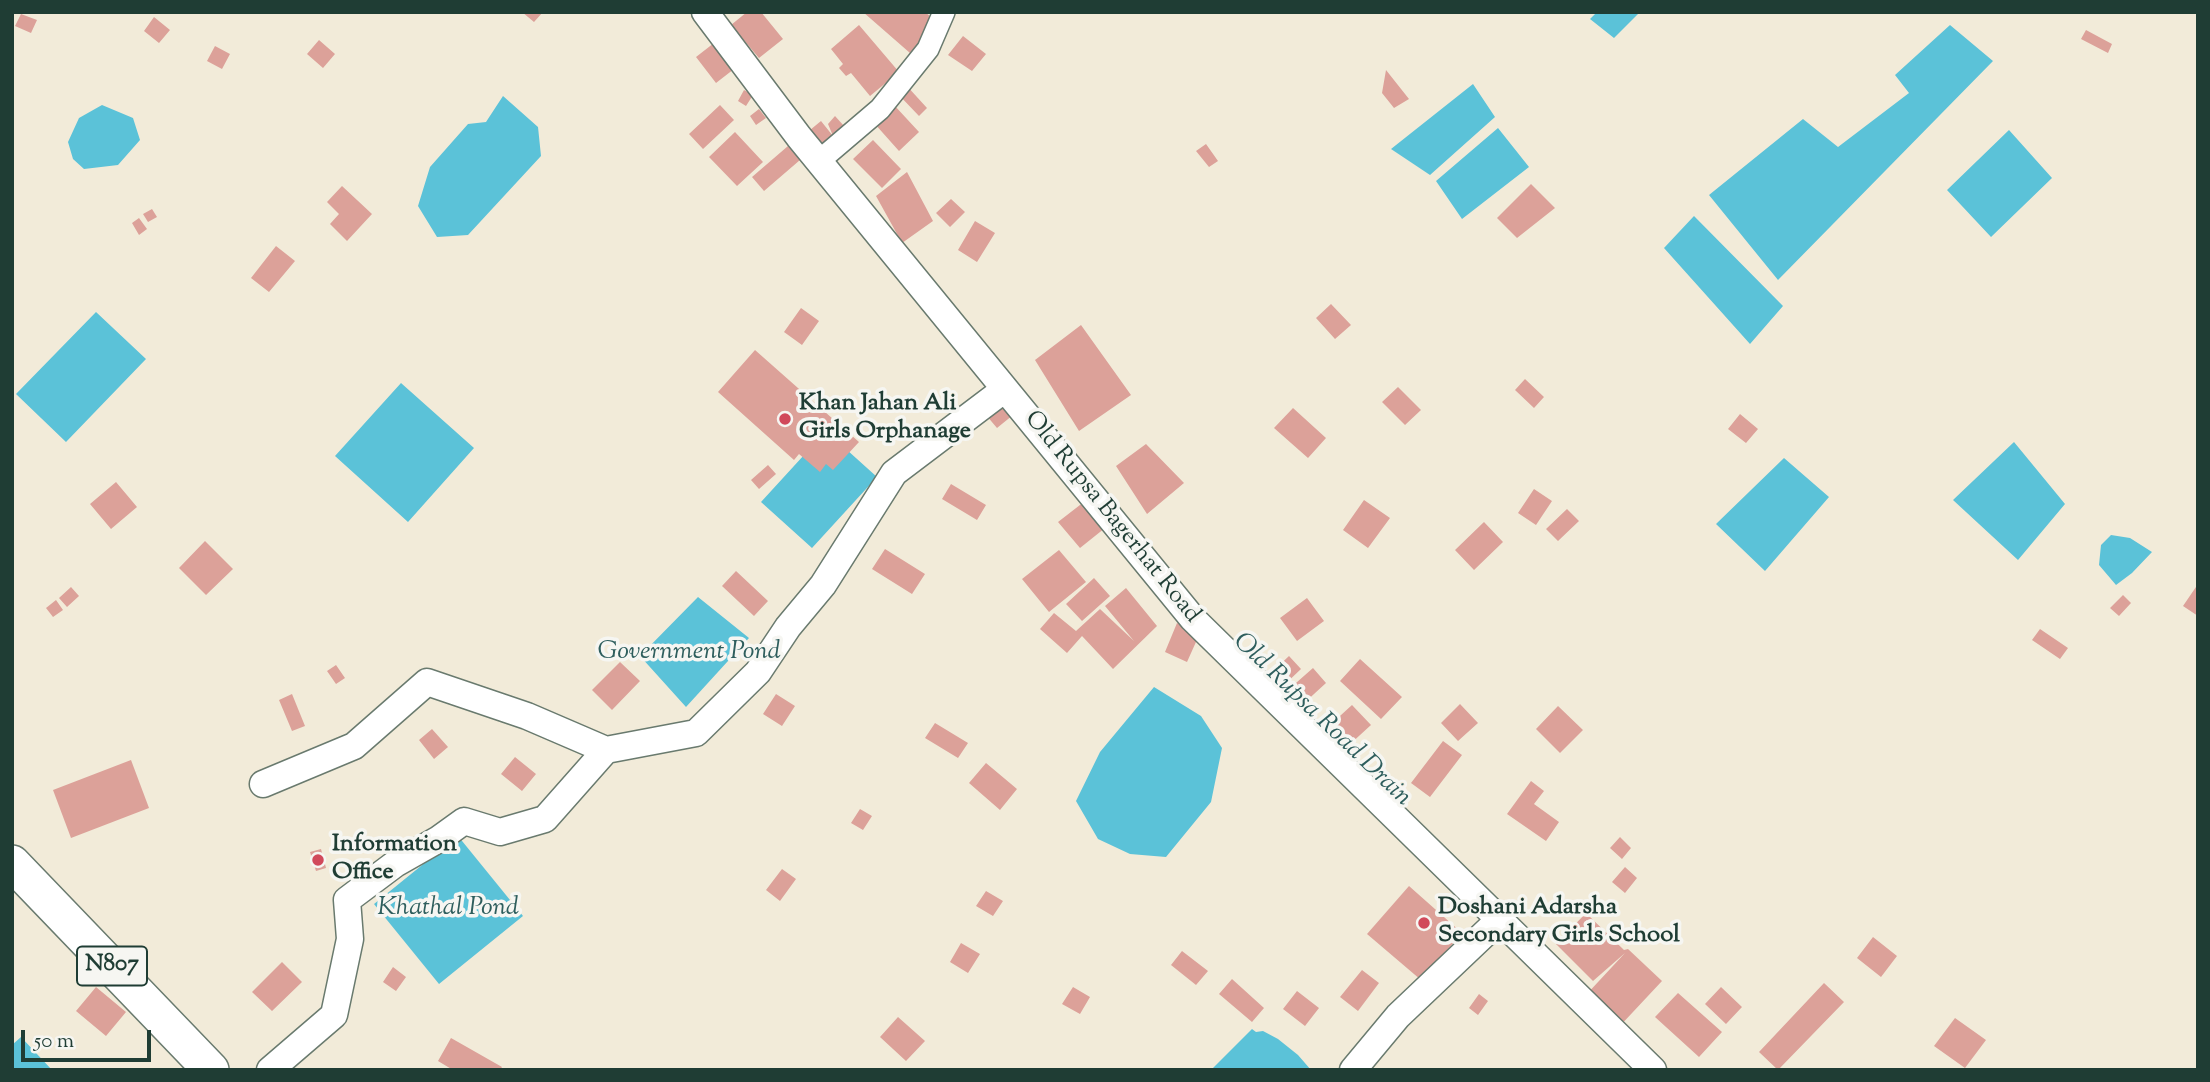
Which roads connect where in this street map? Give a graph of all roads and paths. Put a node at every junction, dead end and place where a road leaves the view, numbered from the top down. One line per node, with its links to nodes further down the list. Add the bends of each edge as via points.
1 (705, 12): 3 (street, Old Rupsa Bagerhat Road)
2 (944, 12): 3 (street, via 928,49 880,109)
3 (819, 161): 4 (street, Old Rupsa Bagerhat Road)
4 (1005, 389): 5 (street, via 894,473 822,585 758,672 696,733); 12 (street, Old Rupsa Bagerhat Road, via 1193,620)
5 (606, 750): 6 (street, via 527,716 427,682 354,746); 10 (street, via 545,819 500,832 464,821 347,900 350,939 334,1015)
6 (263, 784)
7 (12, 863): 9 (highway, N807)
8 (1497, 922): 11 (street, via 1398,1016)
9 (211, 1070)
10 (270, 1070)
11 (1353, 1070)
12 (1653, 1070)

